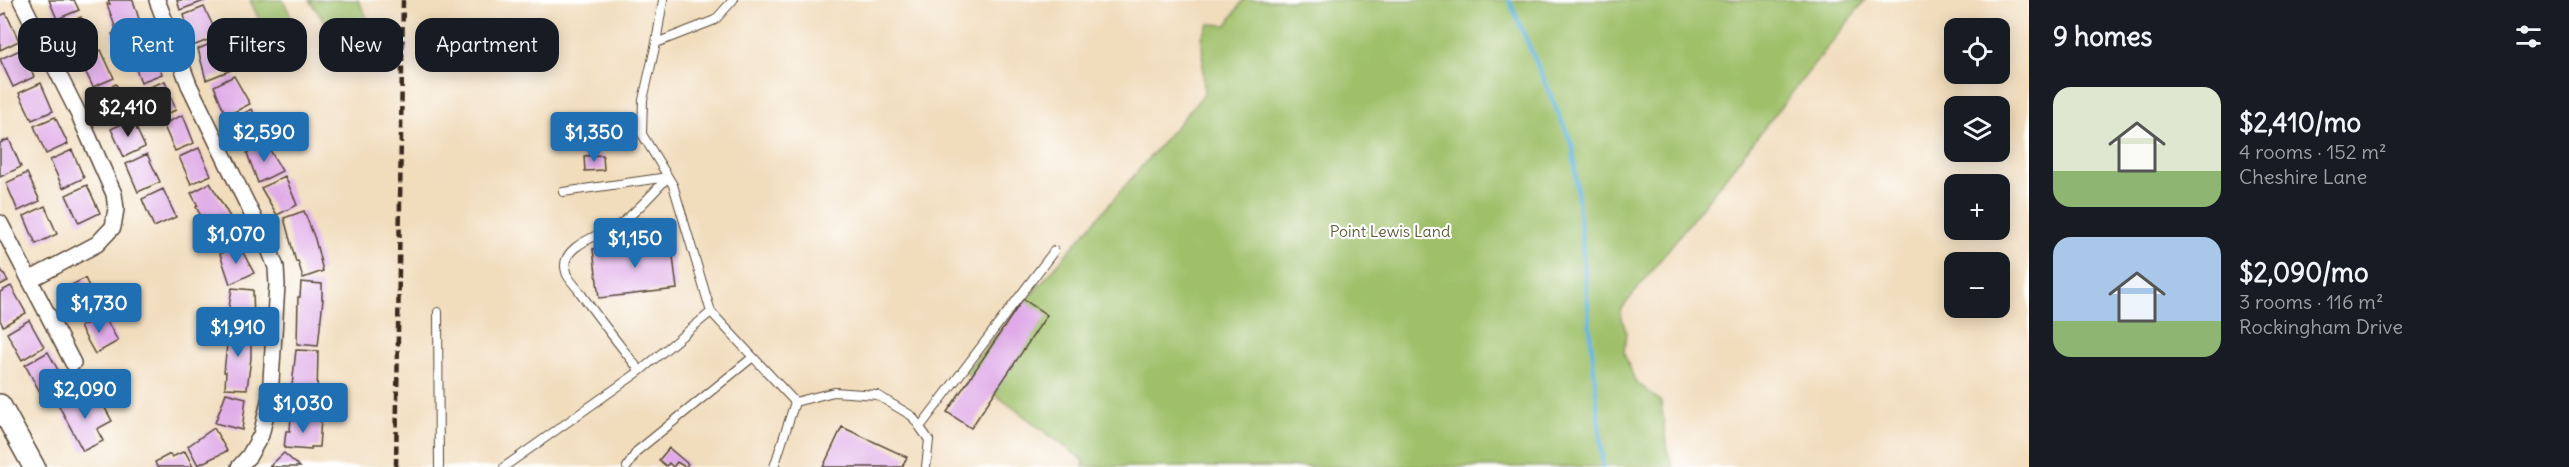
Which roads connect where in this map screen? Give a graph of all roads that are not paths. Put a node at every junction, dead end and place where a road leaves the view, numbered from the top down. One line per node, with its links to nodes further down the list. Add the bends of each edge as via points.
1 (21, 0): 10 (street, via 79,115 114,194 116,209 113,227 97,244)
2 (157, 0): 20 (street, via 189,85 276,267 270,397 261,435)
3 (663, 0): 5 (lane)
4 (733, 0): 5 (lane, via 715,20)
5 (656, 43): 6 (lane, via 643,100 642,134)
6 (668, 177): 7 (lane); 12 (lane); 15 (lane, via 628,218 591,236 566,261 565,272)
7 (563, 192)
8 (0, 223): 10 (street)
9 (1054, 251): 18 (lane)
10 (31, 279): 14 (street)
11 (438, 312): 21 (lane)
12 (711, 312): 13 (lane); 15 (lane)
13 (753, 357): 16 (lane); 23 (lane, via 637,451)
14 (73, 363)
15 (640, 371): 22 (lane)
16 (795, 402): 18 (lane, via 834,392 877,394 912,417); 24 (lane)
17 (0, 405): 19 (main road)
18 (920, 428): 25 (lane, via 929,440)
19 (34, 467)
20 (239, 467)
21 (439, 467)
22 (504, 467)
23 (627, 467)
24 (774, 467)
25 (926, 467)

